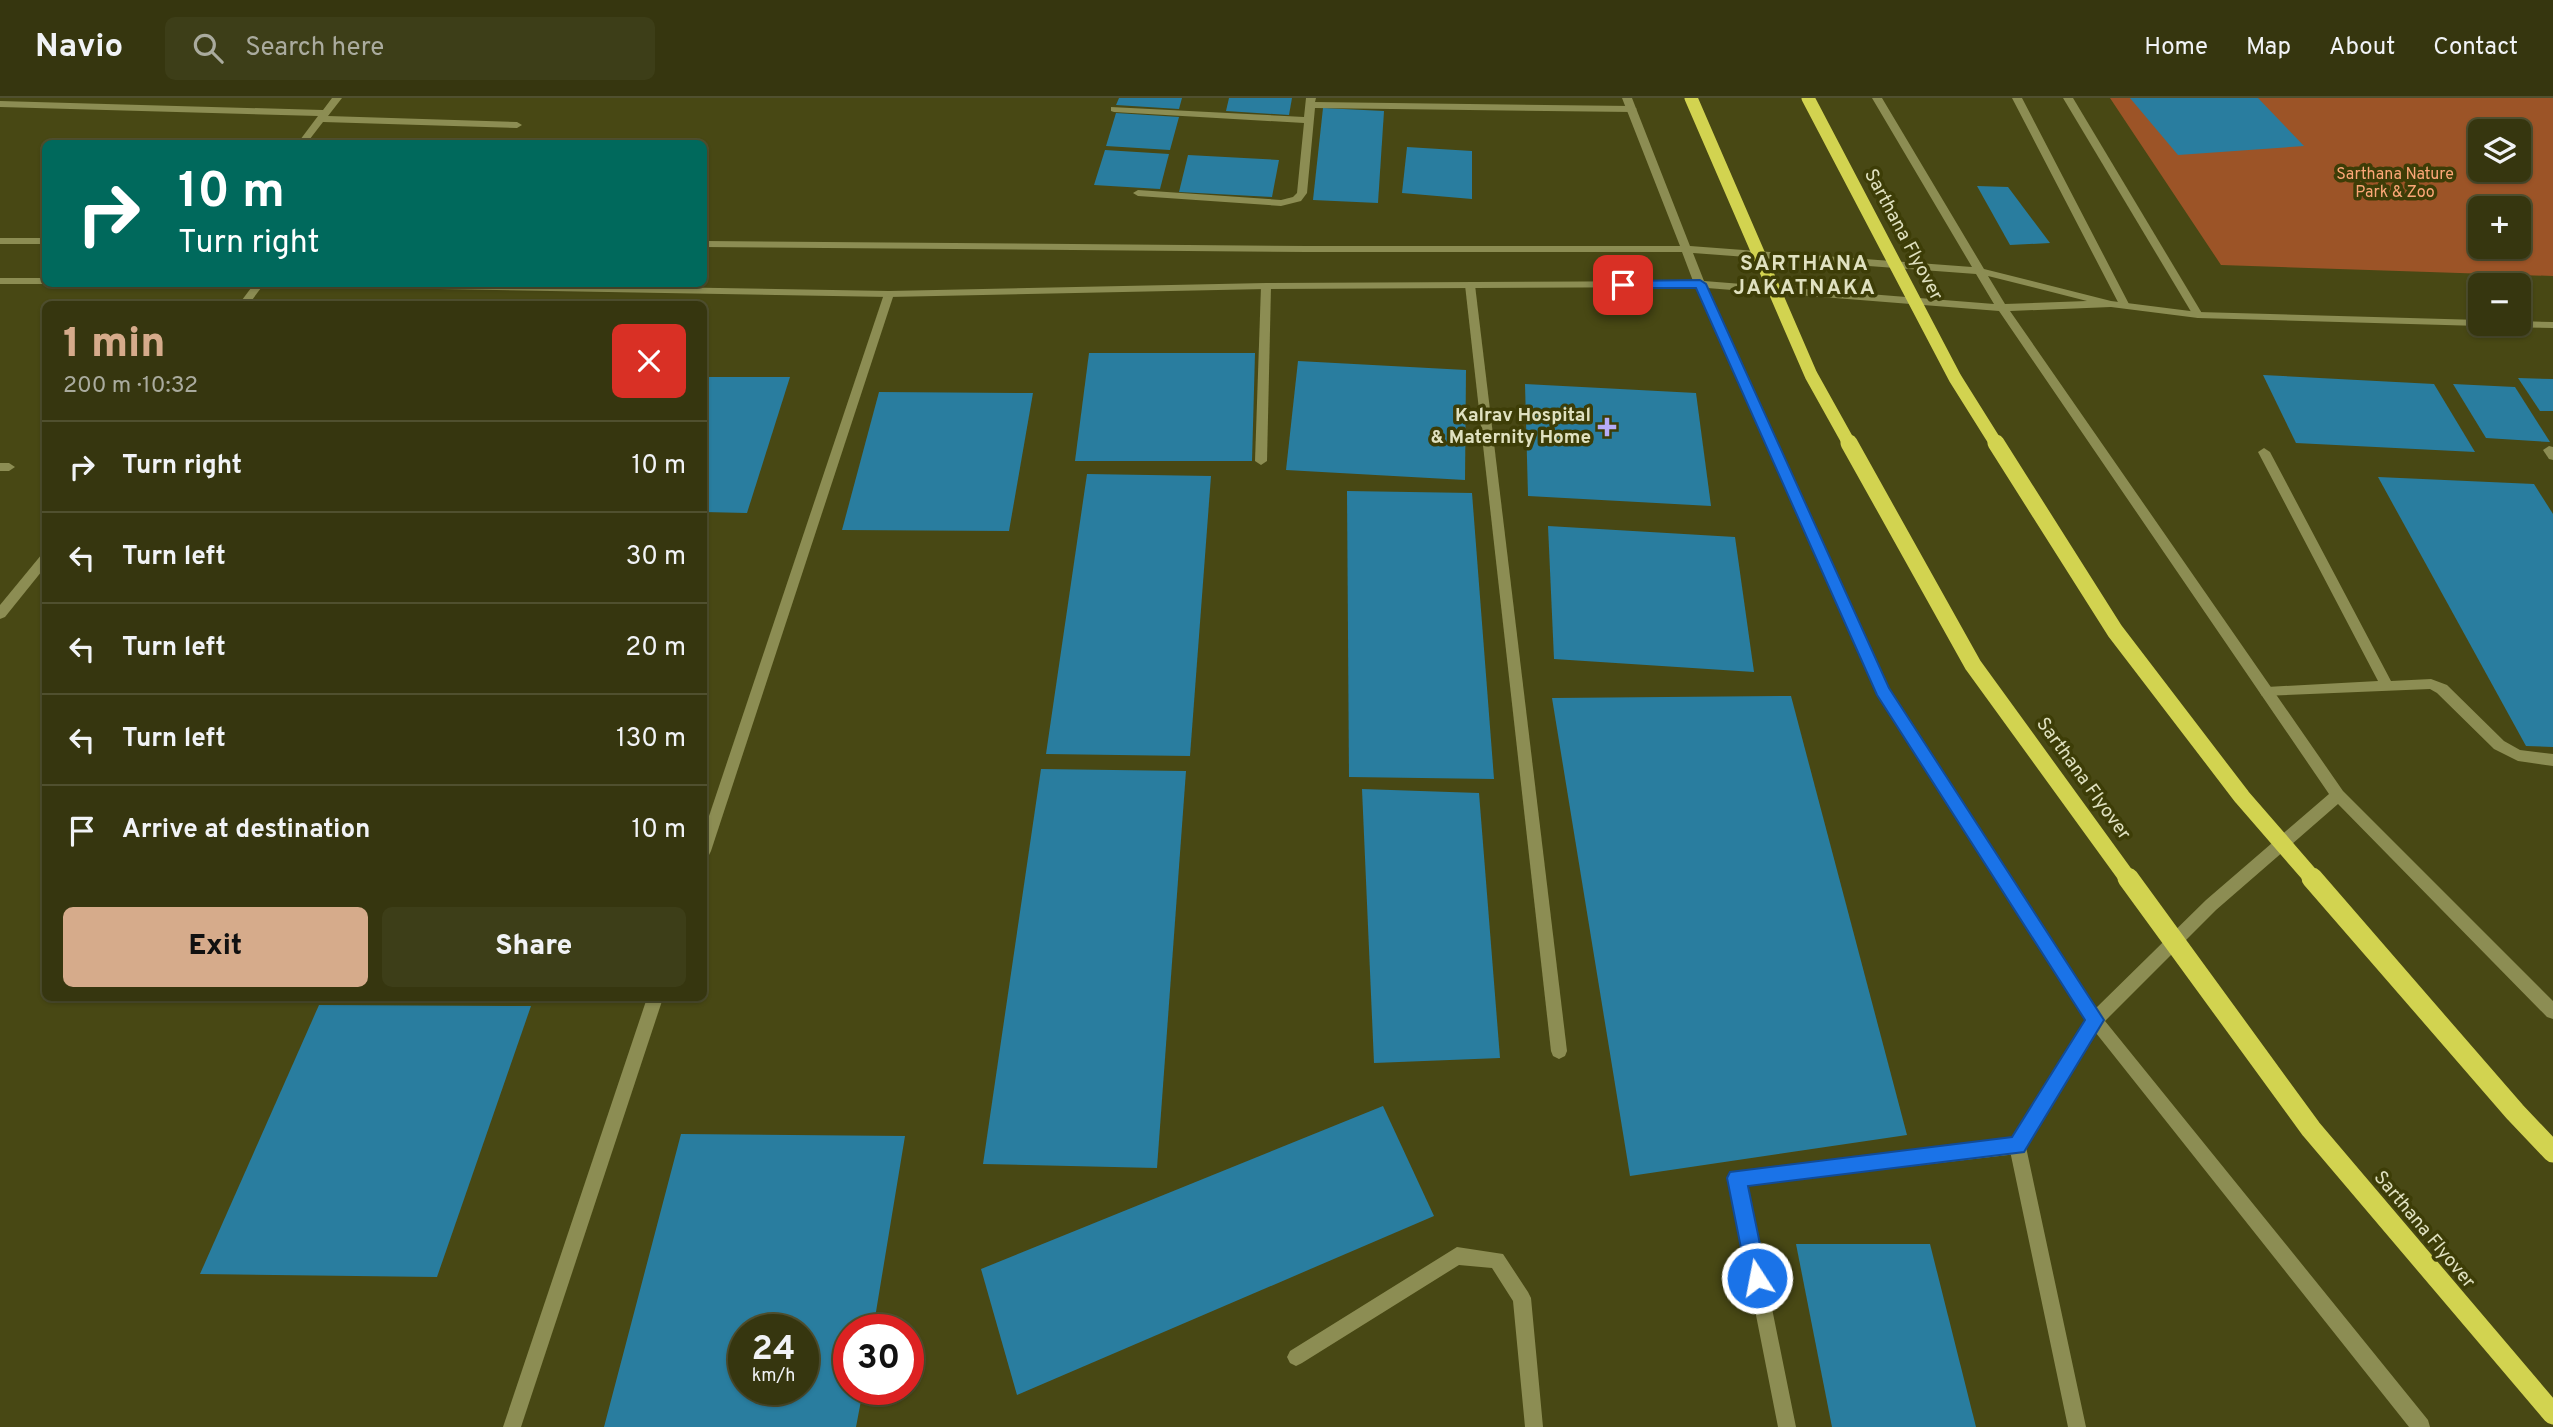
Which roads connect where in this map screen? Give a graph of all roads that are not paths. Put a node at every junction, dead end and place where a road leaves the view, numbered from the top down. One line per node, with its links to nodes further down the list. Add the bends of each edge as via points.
1 (337, 98): 11 (street)
2 (1691, 98): 51 (main road, Sarthana Flyover, bridge, via 1811,375 1973,665 2312,1129)
3 (1808, 98): 49 (main road, Sarthana Flyover, bridge, via 1955,378 2115,631 2242,797)
4 (1877, 98): 20 (street)
5 (2017, 98): 29 (street)
6 (2068, 98): 31 (street)
7 (1310, 101): 8 (street); 12 (street)
8 (1629, 103): 19 (street)
9 (0, 104): 11 (street)
10 (1114, 108): 12 (street)
11 (323, 116): 13 (street); 14 (street)
12 (1308, 120): 15 (street, via 1302,193 1297,199 1281,203)
13 (517, 125)
14 (304, 140)
15 (1138, 193)
16 (0, 241): 17 (street)
17 (42, 241)
18 (707, 244): 19 (street)
19 (1686, 249): 20 (street); 23 (street)
20 (1980, 271): 28 (street); 30 (street)
21 (0, 281): 22 (street)
22 (42, 281)
23 (1700, 284): 24 (street); 30 (street); 46 (street, via 1882,690)
24 (1470, 285): 25 (street); 47 (street)
25 (1266, 286): 27 (street); 36 (street)
26 (513, 287): 27 (street)
27 (889, 293): 43 (street)
28 (2111, 304): 29 (street); 30 (street)
29 (2125, 306): 31 (street)
30 (2002, 308): 40 (street)
31 (2198, 315): 32 (street)
32 (2468, 323)
33 (2531, 325): 34 (street)
34 (2553, 326)
35 (2264, 452): 39 (street)
36 (1261, 461)
37 (42, 561): 38 (street)
38 (0, 614)
39 (2387, 686): 40 (street); 41 (street, via 2431,684 2442,689 2499,745 2518,755)
40 (2267, 692): 42 (street)
41 (2553, 760)
42 (2338, 794): 45 (street); 46 (street, via 2211,905)
43 (707, 842)
44 (654, 1001): 52 (street)
45 (2553, 1012)
46 (2095, 1020): 48 (street); 56 (street)
47 (1559, 1051)
48 (2017, 1146): 54 (street, via 1737,1178); 55 (street)
49 (2553, 1152)
50 (1296, 1357): 53 (street, via 1457,1256 1497,1260 1522,1298)
51 (2553, 1415)
52 (512, 1427)
53 (1534, 1427)
54 (1787, 1427)
55 (2077, 1427)
56 (2421, 1427)

